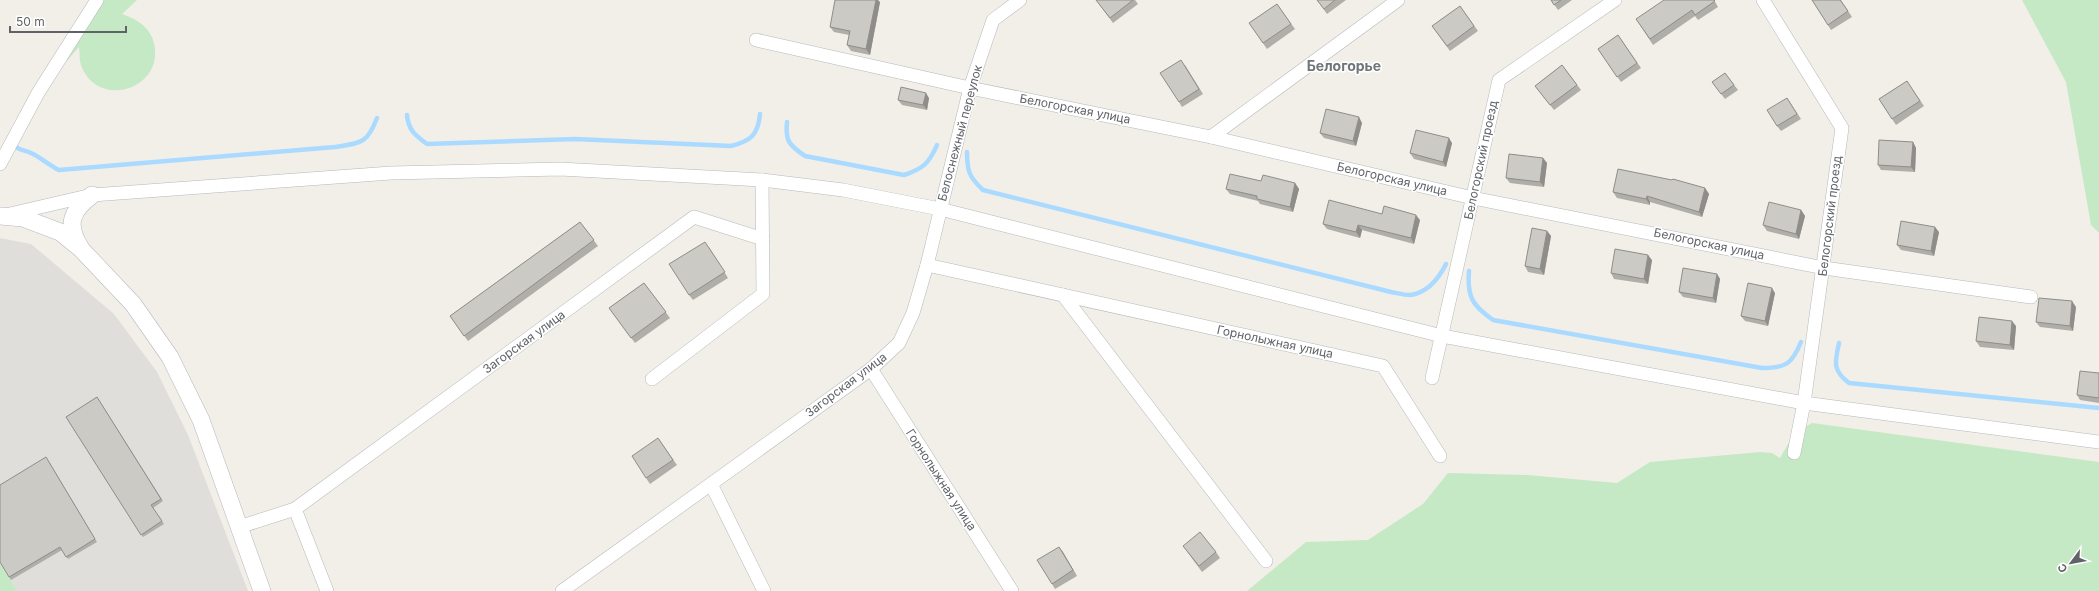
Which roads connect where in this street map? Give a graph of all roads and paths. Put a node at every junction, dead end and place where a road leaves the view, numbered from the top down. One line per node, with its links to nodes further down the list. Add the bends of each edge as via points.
1 (97, 0): 9 (street, via 38,93)
2 (1020, 0): 7 (street, Белоснежный переулок, via 993,20)
3 (1398, 0): 8 (street)
4 (1615, 0): 12 (street, Белогорский проезд, via 1499,80)
5 (1763, 0): 18 (street, Белогорский проезд, via 1842,128)
6 (756, 40): 7 (street, Белогорская улица)
7 (970, 88): 8 (street, Белогорская улица); 13 (street, Белоснежный переулок)
8 (1211, 137): 12 (street, Белогорская улица)
9 (0, 164)
10 (762, 180): 11 (street, via 560,169 460,171 384,173); 13 (street, via 843,190); 15 (street)
11 (92, 195): 14 (street); 16 (street, via 81,203 71,222 72,235)
12 (1473, 198): 18 (street, Белогорская улица); 21 (street, Белогорский проезд)
13 (940, 209): 17 (street, Загорская улица); 21 (street)
14 (0, 216): 16 (street, via 23,218 44,225 60,232)
15 (763, 239): 24 (street, via 763,294); 30 (street, Загорская улица, via 694,217)
16 (81, 249): 31 (street, via 133,304 170,357 201,420)
17 (927, 265): 19 (street, Горнолыжная улица); 22 (street, Загорская улица, via 913,313 899,343)
18 (1824, 268): 20 (street, Белогорская улица); 25 (street, Белогорский проезд)
19 (1063, 296): 28 (street, Горнолыжная улица, via 1383,366); 32 (street)
20 (2031, 297)
21 (1442, 336): 23 (street, Белогорский проезд); 25 (street)
22 (871, 369): 29 (street, Загорская улица); 37 (street, Горнолыжная улица)
23 (1432, 378)
24 (652, 379)
25 (1804, 403): 26 (street); 27 (street, Белогорский проезд)
26 (2099, 442)
27 (1794, 453)
28 (1440, 456)
29 (711, 484): 35 (street, Загорская улица); 36 (street)
30 (295, 509): 31 (street); 34 (street)
31 (239, 527): 33 (street)
32 (1266, 561)
33 (262, 591)
34 (327, 591)
35 (562, 591)
36 (764, 591)
37 (1012, 591)

